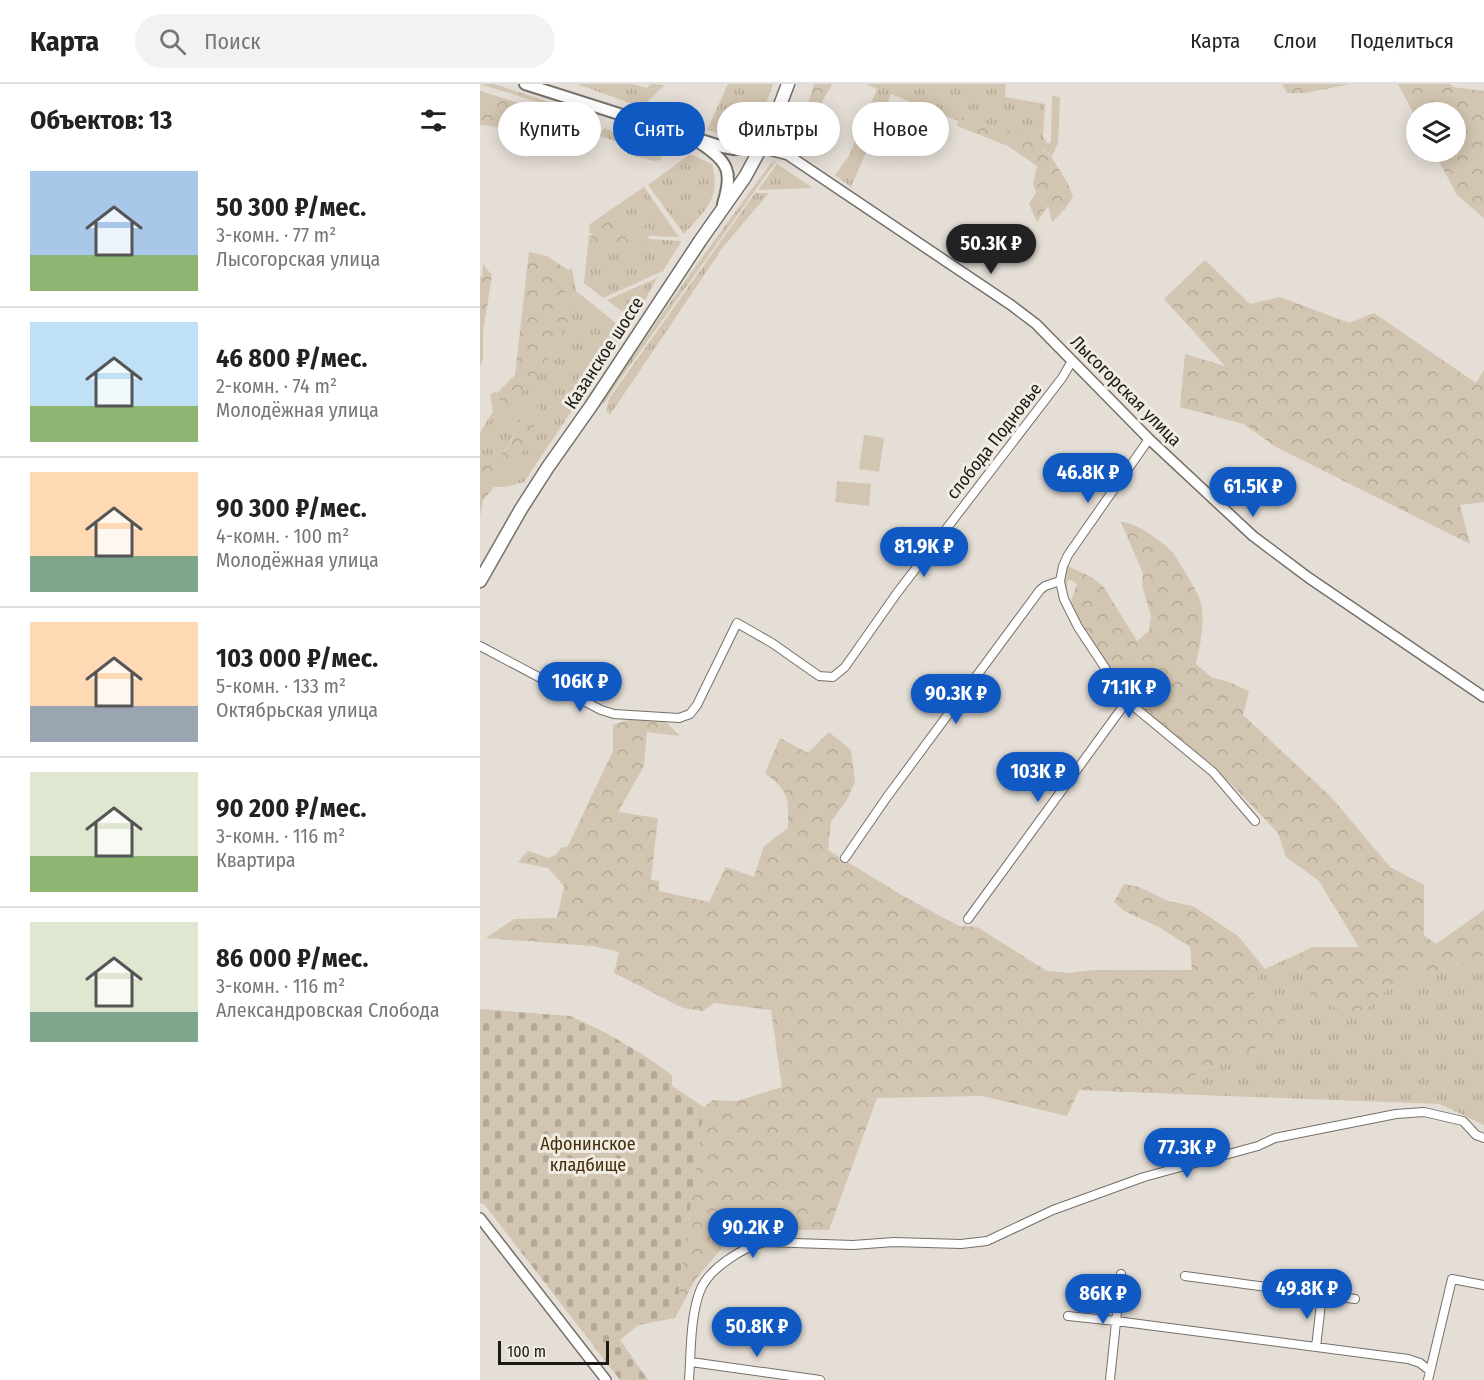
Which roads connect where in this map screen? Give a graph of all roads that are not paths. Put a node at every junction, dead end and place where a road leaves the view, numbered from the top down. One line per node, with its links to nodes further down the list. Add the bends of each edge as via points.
1 (525, 84): 4 (main road)
2 (788, 84): 3 (main road, Казанское шоссе)
3 (782, 102)
4 (613, 112)
5 (705, 148): 8 (main road, via 723,162 729,173)
6 (757, 156): 8 (main road, Казанское шоссе)
7 (789, 156): 9 (street, Лысогорская улица, via 1011,305)
8 (722, 211): 11 (main road, Казанское шоссе, via 548,467)
9 (1072, 361): 10 (street, Лысогорская улица); 13 (street, слобода Подновье, via 838,675 819,676 737,623 690,714 679,718 627,715 601,710)
10 (1149, 439): 12 (street, via 1068,555); 14 (street, Лысогорская улица, via 1253,536)
11 (480, 581)
12 (1060, 581): 15 (street, via 1068,609); 17 (street, via 1040,590)
13 (480, 646)
14 (1484, 697)
15 (1127, 700): 16 (street, via 1213,772); 18 (street)
16 (1255, 821)
17 (845, 858)
18 (968, 919)
19 (1484, 1138): 29 (street, via 1463,1121 1424,1112 1396,1114 1275,1138 1144,1177 1053,1210 987,1241 752,1245 729,1258 700,1291)
20 (480, 1218): 31 (street)
21 (1121, 1274): 27 (street)
22 (1185, 1275): 24 (street)
23 (1484, 1285): 30 (street, via 1452,1279)
24 (1322, 1295): 25 (street); 28 (street)
25 (1355, 1299)
26 (1068, 1316): 27 (street)
27 (1116, 1321): 28 (street); 34 (street)
28 (1316, 1347): 30 (street, via 1408,1359 1420,1363)
29 (691, 1362): 32 (street); 33 (street)
30 (1429, 1376)
31 (606, 1380)
32 (689, 1380)
33 (820, 1380)
34 (1110, 1380)

